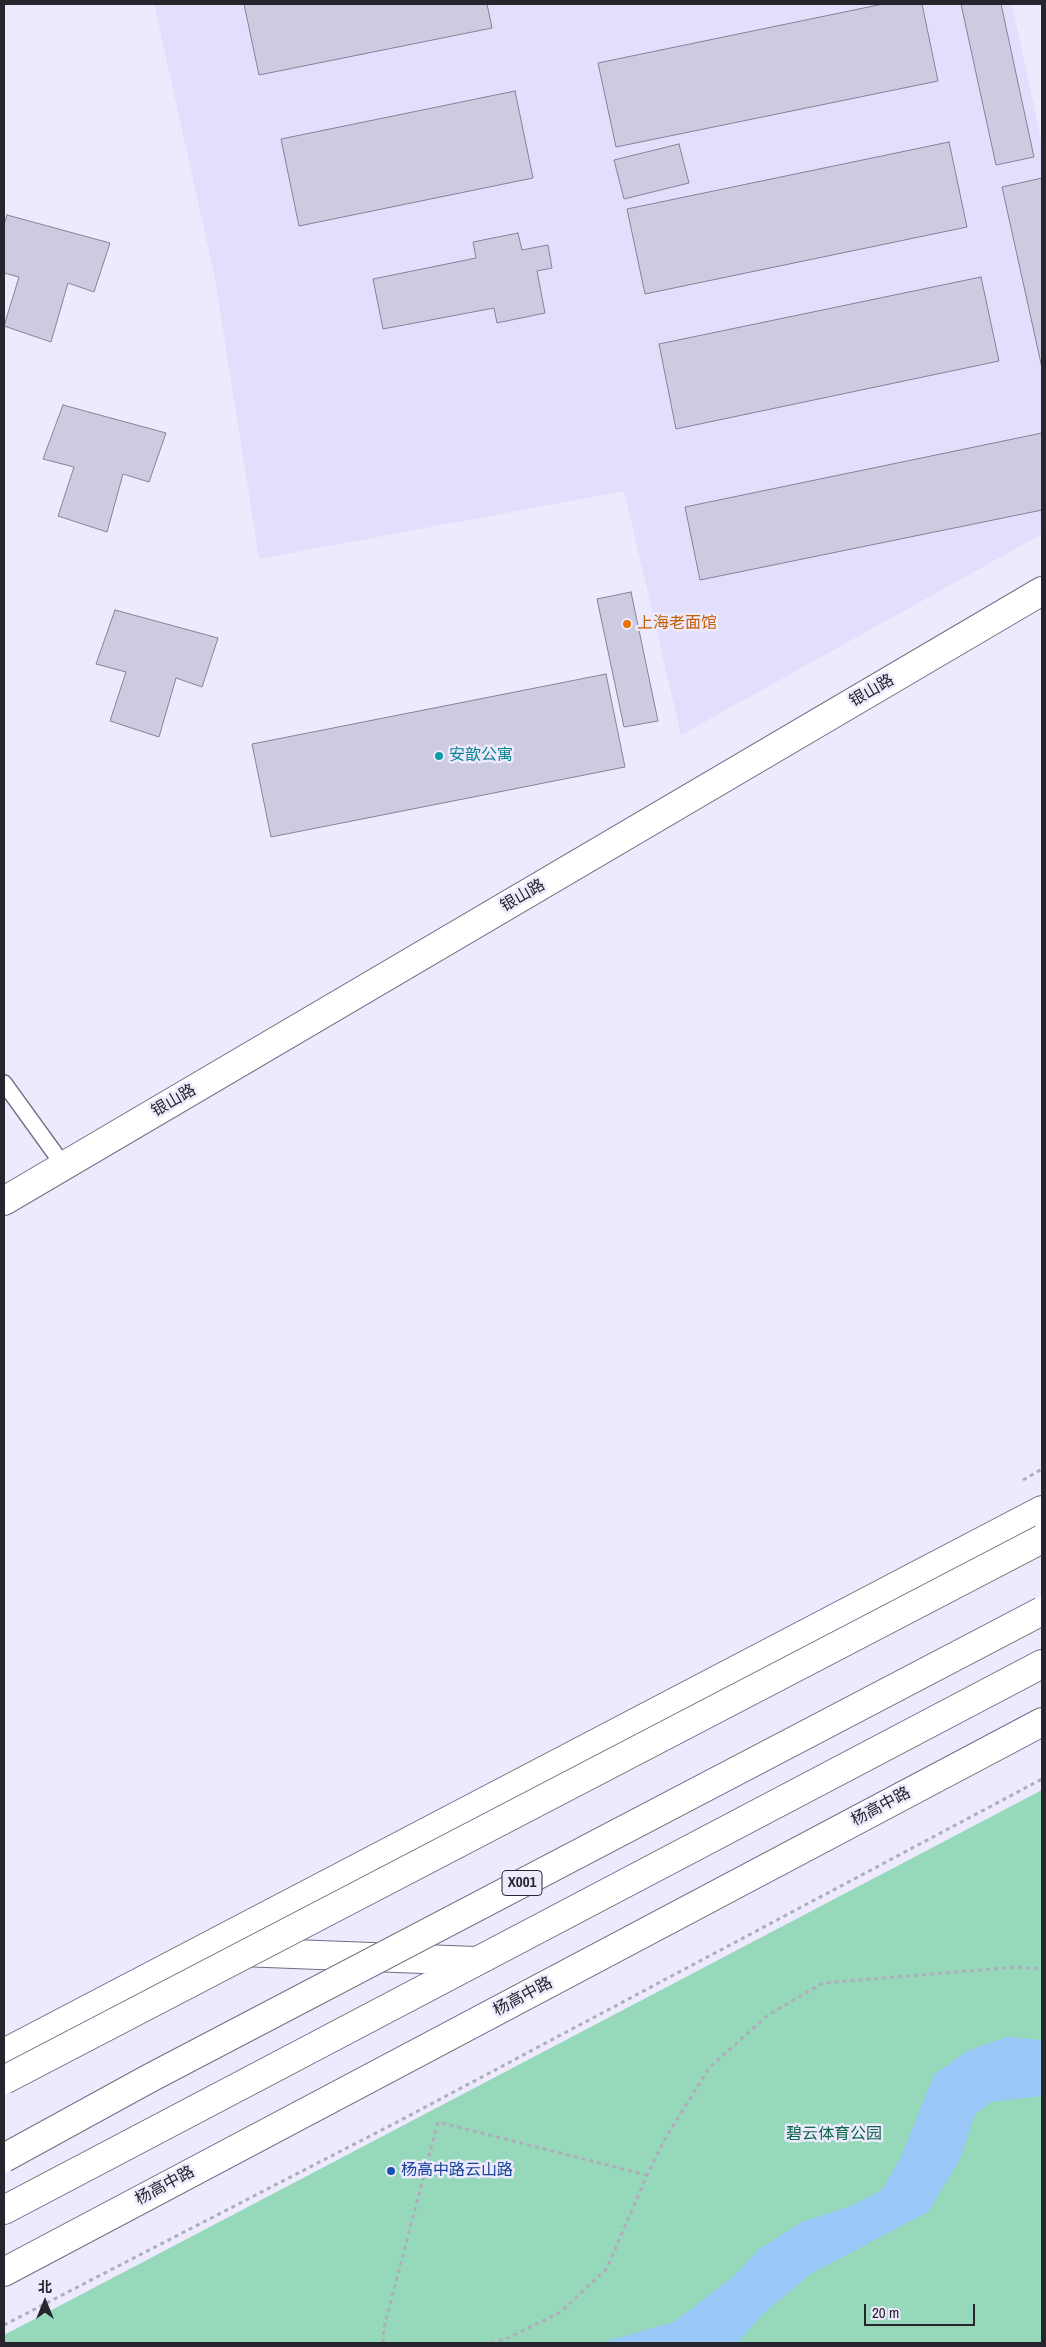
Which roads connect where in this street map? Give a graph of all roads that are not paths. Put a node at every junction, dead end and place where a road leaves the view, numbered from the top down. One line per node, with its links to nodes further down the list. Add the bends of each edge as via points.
1 (1042, 591): 3 (main road, 银山路)
2 (4, 1083): 3 (lane)
3 (64, 1166): 4 (main road, 银山路)
4 (4, 1202)
5 (1042, 1510): 10 (main road)
6 (1042, 1539): 13 (main road, bridge)
7 (1042, 1611): 14 (main road, X001, bridge)
8 (1042, 1664): 11 (main road)
9 (1042, 1722): 16 (main road, 杨高中路)
10 (200, 1950): 11 (main road); 12 (main road)
11 (477, 1961): 15 (main road)
12 (4, 2053)
13 (4, 2080)
14 (4, 2158)
15 (4, 2210)
16 (4, 2272)

